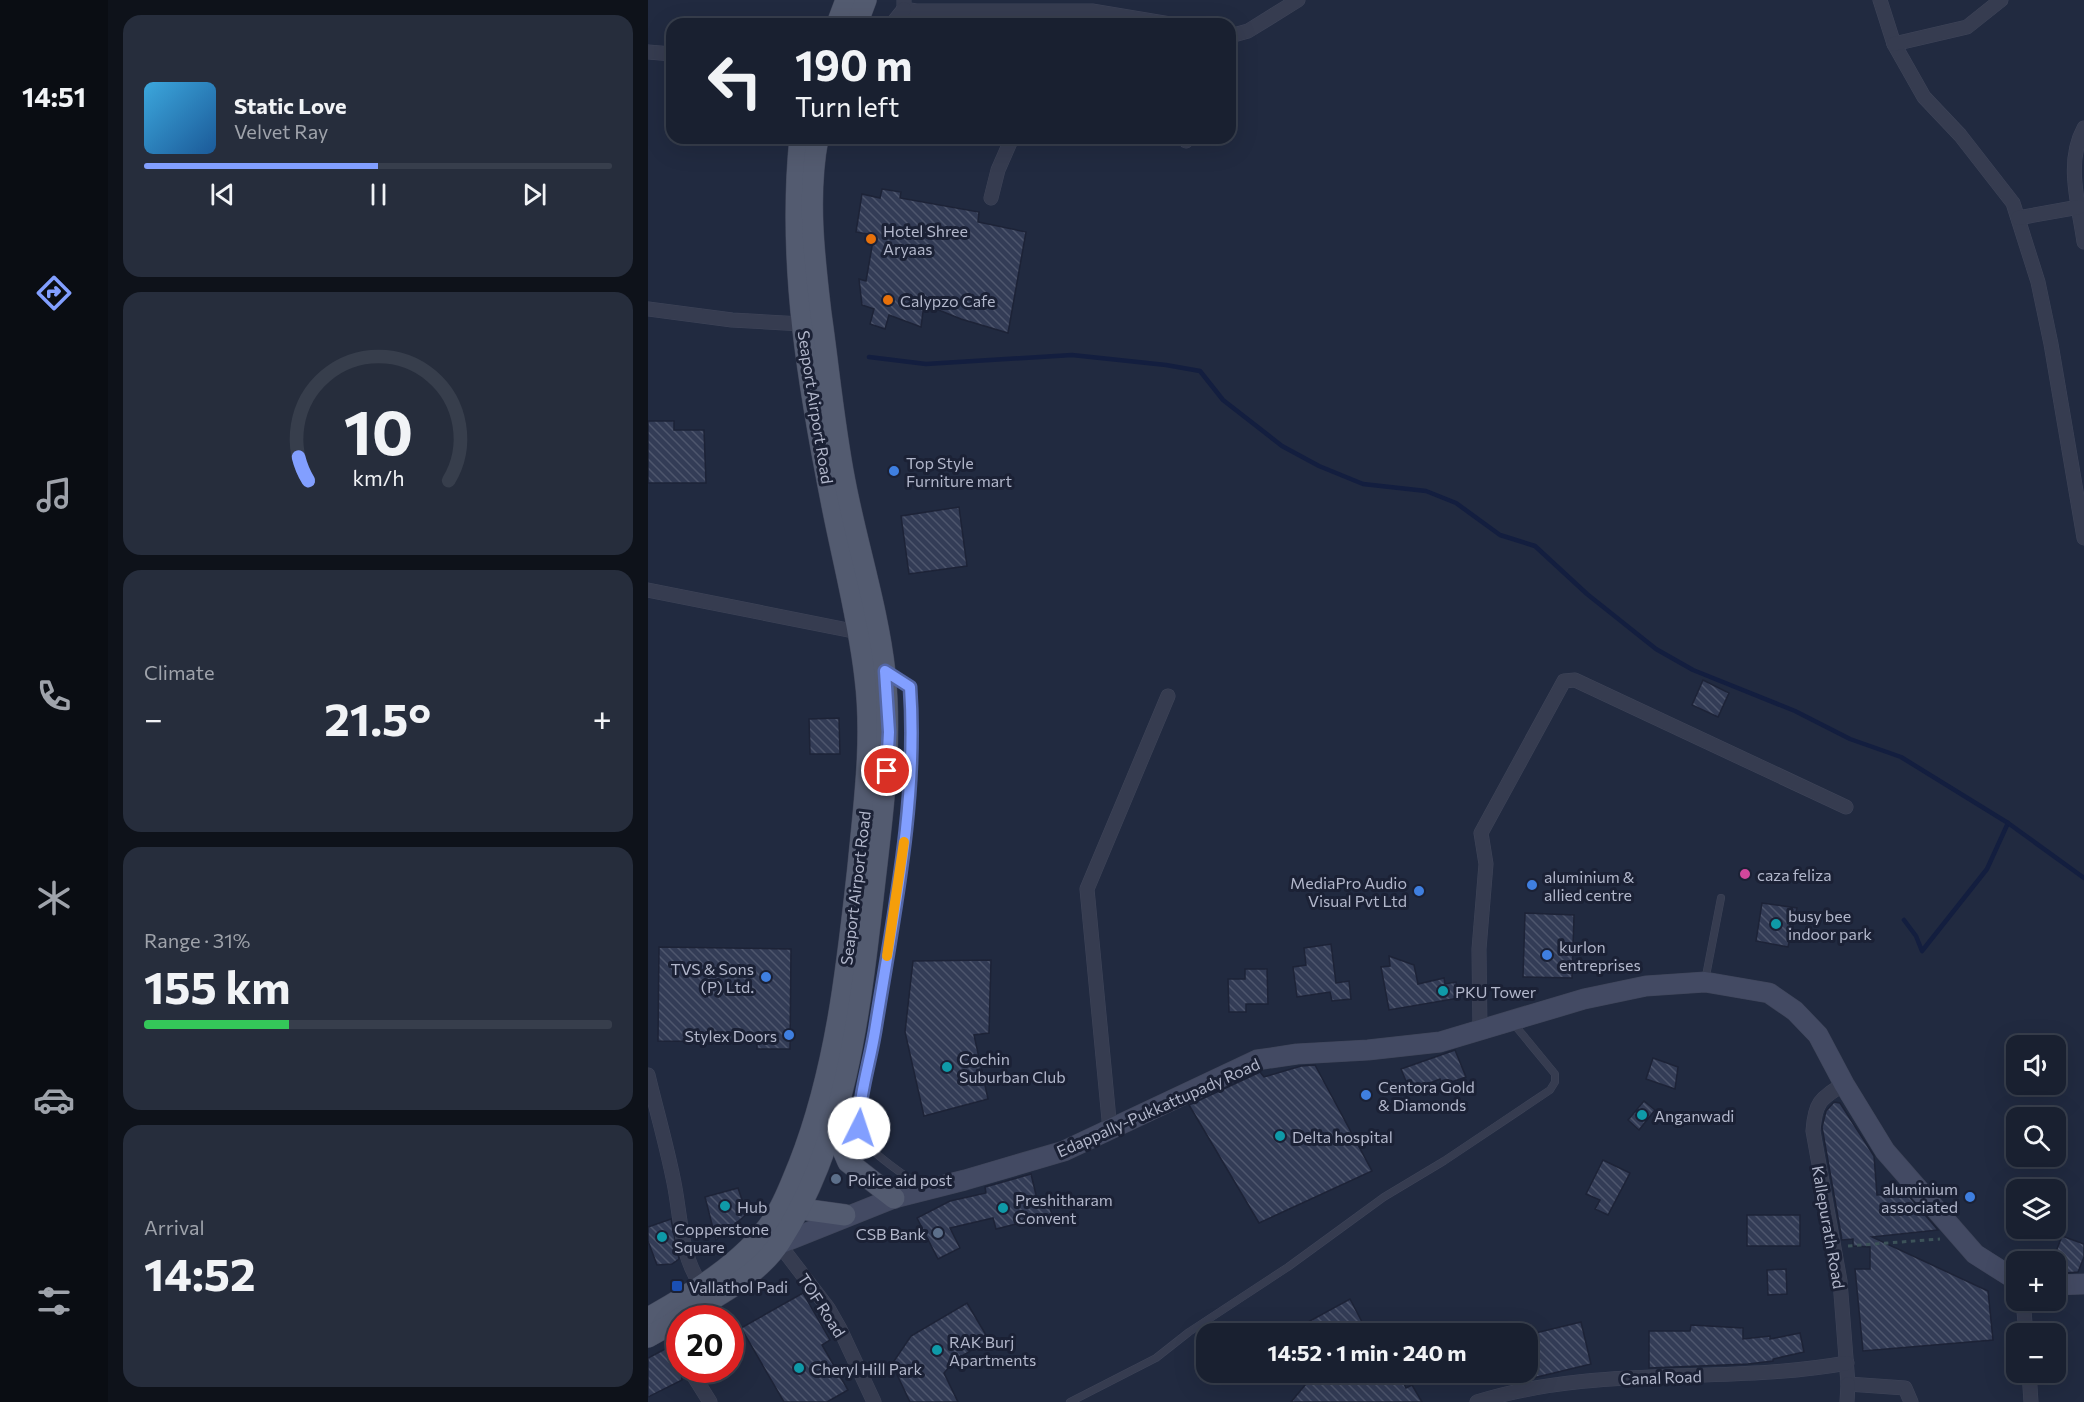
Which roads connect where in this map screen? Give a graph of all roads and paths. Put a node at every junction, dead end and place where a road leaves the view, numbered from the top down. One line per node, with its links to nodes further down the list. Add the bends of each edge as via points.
1 (846, 0): 9 (main road)
2 (866, 0): 10 (main road)
3 (1298, 0): 13 (street)
4 (1880, 0): 14 (street)
5 (2001, 0): 14 (street, via 1967,27)
6 (904, 4): 8 (street, via 972,13); 11 (street)
7 (1091, 5): 8 (street); 12 (street)
8 (1042, 6)
9 (839, 18)
10 (859, 18)
11 (896, 18)
12 (1145, 18)
13 (1236, 34)
14 (1894, 44): 23 (street, via 1924,96 1995,179 2013,203)
15 (648, 52): 16 (street)
16 (666, 54)
17 (2084, 128): 22 (street, via 2075,152)
18 (799, 144): 26 (main road, Seaport Airport Road, via 795,189)
19 (817, 144): 30 (main road, Seaport Airport Road, via 812,190 816,277 831,396)
20 (1009, 144): 21 (street)
21 (991, 198)
22 (2079, 207): 23 (street); 24 (street)
23 (2018, 218): 27 (street, via 2038,282 2051,344)
24 (2084, 242)
25 (648, 309): 26 (street)
26 (802, 324): 29 (main road, Seaport Airport Road, via 824,462)
27 (2084, 538)
28 (648, 590): 29 (street)
29 (858, 632): 43 (main road, Seaport Airport Road, via 868,720 866,789 853,916 827,1071)
30 (885, 671): 39 (main road, Seaport Airport Road, via 889,732 886,791 860,997); 41 (lane, via 910,687 913,766 859,1128 872,1148)
31 (1168, 696): 40 (street, via 1087,889)
32 (1846, 807): 36 (street, via 1575,680 1564,681 1481,833 1486,864 1479,949)
33 (1721, 898): 34 (lane)
34 (1705, 982): 35 (main road, Edappally-Pukkattupady Road, via 1646,986 1584,999); 38 (main road, Edappally-Pukkattupady Road, via 1769,993 1796,1011 1818,1035)
35 (1512, 1021): 36 (main road, Edappally-Pukkattupady Road); 59 (lane, via 1555,1074 1551,1090 1384,1197 1156,1358)
36 (1480, 1030): 40 (main road, Edappally-Pukkattupady Road, via 1440,1042 1257,1060)
37 (648, 1075): 50 (street, via 675,1187 687,1259)
38 (1844, 1084): 45 (main road, Edappally-Pukkattupady Road, via 1885,1150); 47 (street, Kallepurath Road, via 1820,1099 1814,1114 1813,1131)
39 (833, 1127): 42 (main road, via 848,1162); 43 (main road, Seaport Airport Road)
40 (1110, 1131): 41 (main road, Edappally-Pukkattupady Road, via 1064,1151)
41 (926, 1191): 42 (main road, Edappally-Pukkattupady Road)
42 (894, 1198): 44 (main road, Edappally-Pukkattupady Road)
43 (789, 1208): 44 (main road); 46 (main road, Seaport Airport Road)
44 (846, 1215): 46 (main road, Edappally-Pukkattupady Road)
45 (1956, 1233): 47 (path, via 1941,1239); 48 (main road, Edappally-Pukkattupady Road, via 1976,1254)
46 (770, 1239): 50 (main road, Seaport Airport Road); 52 (main road, Seaport Airport Road, via 743,1278); 58 (street, TOF Road, via 836,1322)
47 (1834, 1247): 53 (street, Kallepurath Road)
48 (2006, 1274)
49 (2084, 1284): 51 (main road)
50 (701, 1285): 52 (main road, Seaport Airport Road)
51 (2066, 1285)
52 (664, 1324)
53 (1847, 1364): 56 (street, Kallepurath Road); 60 (street, Canal Road, via 1803,1371 1592,1379 1516,1391)
54 (698, 1383): 57 (street)
55 (2030, 1383): 63 (street)
56 (1848, 1384): 61 (street, Kallepurath Road); 62 (street, via 1905,1388)
57 (710, 1402)
58 (874, 1402)
59 (1070, 1402)
60 (1477, 1402)
61 (1847, 1402)
62 (1911, 1402)
63 (2031, 1402)

